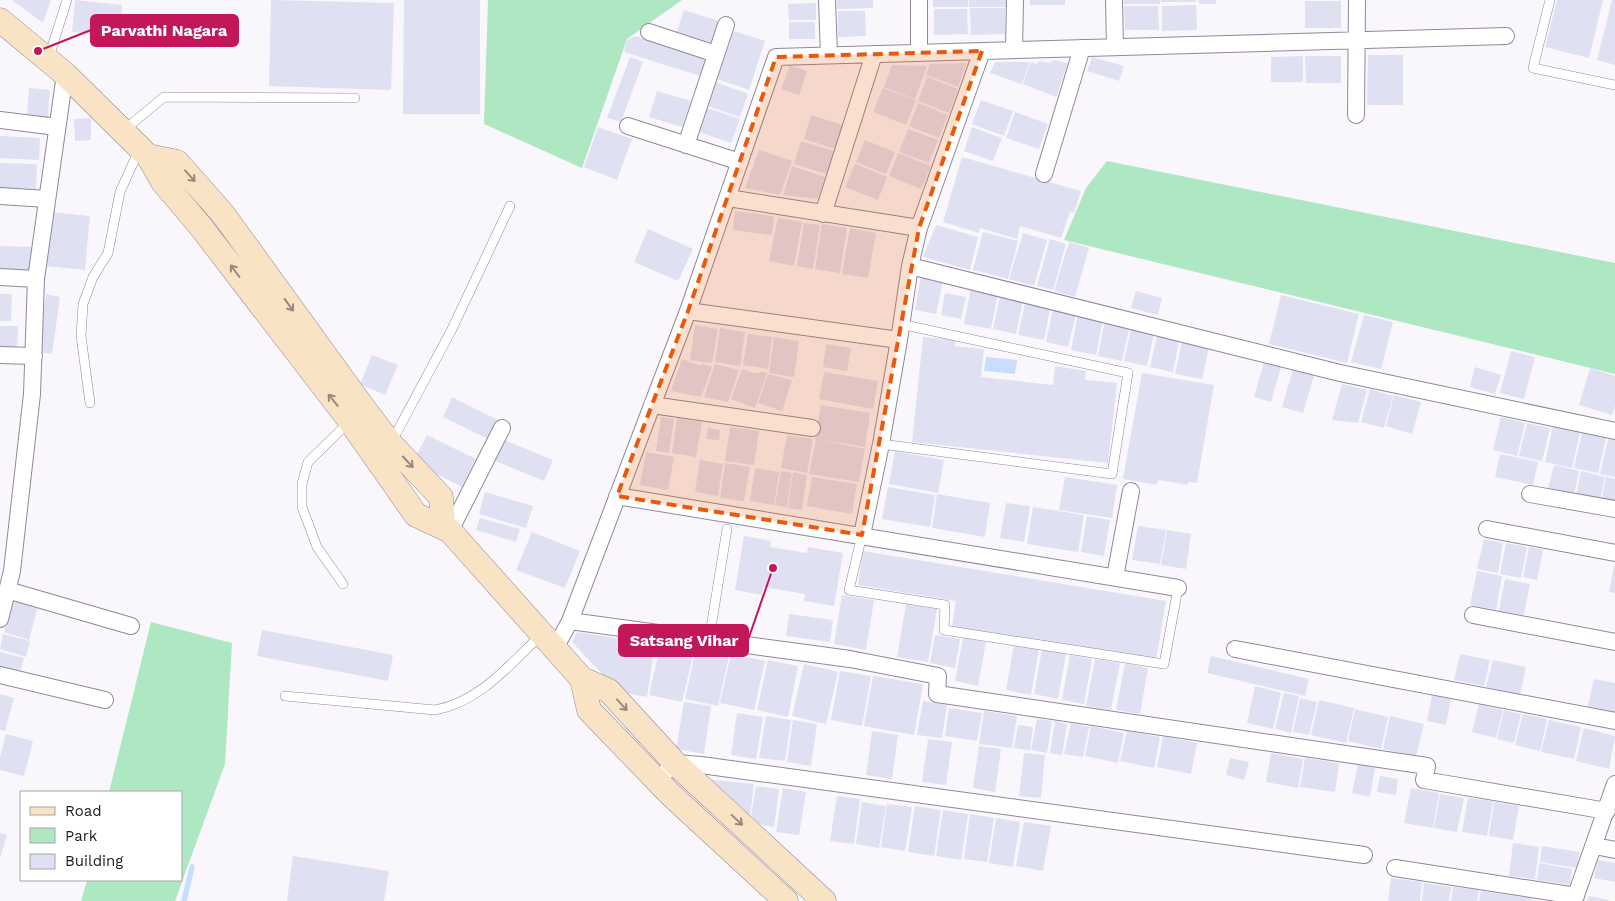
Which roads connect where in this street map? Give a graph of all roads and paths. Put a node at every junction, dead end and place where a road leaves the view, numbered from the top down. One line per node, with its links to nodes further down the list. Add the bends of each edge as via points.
1 (67, 0): 21 (lane)
2 (827, 0): 20 (street)
3 (919, 0): 17 (street)
4 (1015, 0): 15 (street)
5 (1114, 0): 13 (street)
6 (1357, 0): 12 (street)
7 (1550, 0): 22 (lane, via 1533,68)
8 (0, 21): 21 (main road)
9 (726, 25): 18 (street)
10 (649, 32): 18 (street)
11 (1506, 36): 12 (street)
12 (1358, 40): 13 (street); 24 (street)
13 (1115, 47): 14 (street)
14 (1082, 48): 15 (street); 32 (street)
15 (1014, 50): 16 (street)
16 (982, 51): 17 (street); 38 (street)
17 (919, 53): 19 (street)
18 (716, 54): 29 (street)
19 (874, 54): 20 (street); 37 (street)
20 (829, 55): 31 (street, via 776,57)
21 (57, 67): 27 (street); 28 (main road)
22 (1615, 85)
23 (355, 98): 28 (lane, via 164,97)
24 (1356, 115)
25 (0, 120): 27 (street)
26 (628, 126): 29 (street)
27 (57, 127): 35 (street)
28 (123, 131): 30 (main road)
29 (686, 145): 31 (street)
30 (144, 152): 46 (lane, via 120,192 108,253 93,277 83,304 81,336); 48 (main road, via 163,182)
31 (740, 162): 34 (street)
32 (1044, 174)
33 (0, 196): 35 (street)
34 (728, 198): 37 (street); 42 (street)
35 (47, 199): 41 (street)
36 (510, 206): 52 (lane, via 452,329)
37 (823, 214): 38 (street)
38 (919, 228): 39 (street)
39 (910, 266): 43 (street); 51 (street, via 1340,373)
40 (0, 277): 41 (street)
41 (36, 278): 45 (street)
42 (688, 311): 43 (street); 47 (street)
43 (900, 332): 53 (street); 53 (lane, via 1128,373 1112,474)
44 (0, 355): 45 (street)
45 (34, 356): 66 (street, via 12,571)
46 (90, 403)
47 (652, 405): 50 (street); 56 (street)
48 (357, 416): 52 (main road); 58 (main road, via 416,515); 64 (lane, via 308,462 302,484 302,507 316,547)
49 (502, 428): 58 (street)
50 (812, 428)
51 (1615, 431)
52 (391, 444): 58 (main road, one-way to 58, via 441,497)
53 (881, 444): 61 (street)
54 (1132, 491): 63 (street)
55 (1530, 494): 57 (street)
56 (617, 496): 61 (street); 69 (street)
57 (1615, 509)
58 (447, 529): 72 (main road)
59 (727, 529): 71 (lane)
60 (1487, 529): 62 (street)
61 (862, 535): 63 (street); 65 (lane, via 849,590 945,605 944,630 1164,664)
62 (1615, 553)
63 (1115, 577): 65 (street)
64 (343, 584)
65 (1178, 588)
66 (7, 590): 68 (street); 70 (street)
67 (1473, 615): 73 (street)
68 (0, 619)
69 (570, 622): 71 (street); 72 (street)
70 (131, 626)
71 (709, 640): 83 (street, via 850,659 938,676 937,694 1427,766 1424,780)
72 (548, 642): 76 (main road); 77 (lane, via 486,687 451,707 436,710)
73 (1615, 642)
74 (1235, 649): 79 (street)
75 (0, 675): 78 (street)
76 (582, 679): 80 (main road, one-way to 80, via 609,691); 81 (main road, via 589,710)
77 (285, 696)
78 (105, 700)
79 (1615, 720)
80 (675, 764): 81 (street); 86 (street); 90 (main road, one-way to 90)
81 (657, 780): 89 (main road)
82 (1615, 784): 83 (street)
83 (1607, 811): 84 (street)
84 (1595, 846): 85 (street); 88 (street)
85 (1615, 850)
86 (1364, 855)
87 (1395, 868): 88 (street)
88 (1575, 898)
89 (786, 901)
90 (824, 901)

